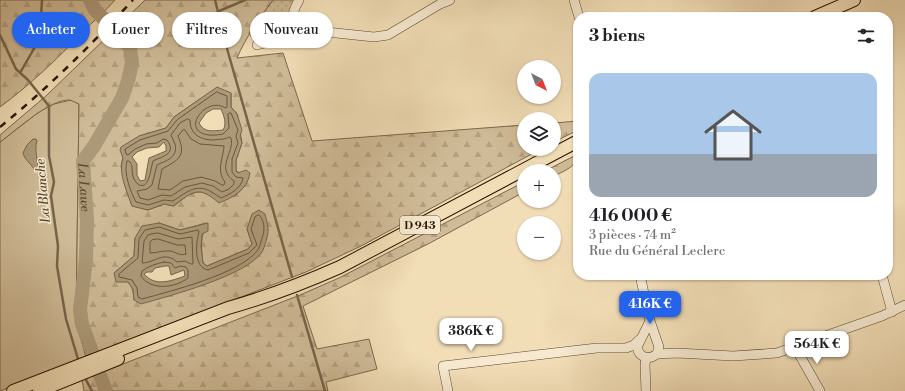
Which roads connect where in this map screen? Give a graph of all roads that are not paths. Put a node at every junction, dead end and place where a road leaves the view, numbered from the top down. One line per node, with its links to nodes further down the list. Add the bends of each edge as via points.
1 (299, 0): 5 (street)
2 (450, 0): 8 (street, via 388,35 374,37)
3 (574, 0): 6 (street)
4 (854, 0): 7 (main road)
5 (294, 12)
6 (578, 12)
7 (827, 12)
8 (333, 33)
9 (573, 144): 12 (main road, D 943, via 340,267)
10 (641, 280): 15 (street)
11 (883, 280): 14 (street)
12 (263, 298): 23 (main road, D 943, via 228,308); 24 (main road, D 943)
13 (905, 305): 14 (street)
14 (892, 312): 18 (street)
15 (650, 321): 16 (street); 17 (street)
16 (641, 339): 17 (street, via 649,336); 19 (street); 22 (street, via 637,347)
17 (656, 341): 20 (street, via 659,351); 21 (street)
18 (795, 347): 21 (street, via 778,353 748,356); 27 (street)
19 (626, 348): 22 (street); 25 (street, via 590,348 443,366)
20 (657, 354): 21 (street); 22 (street, via 650,358)
21 (676, 354)
22 (643, 356): 26 (street)
23 (13, 391)
24 (38, 391)
25 (448, 391)
26 (646, 391)
27 (820, 391)

